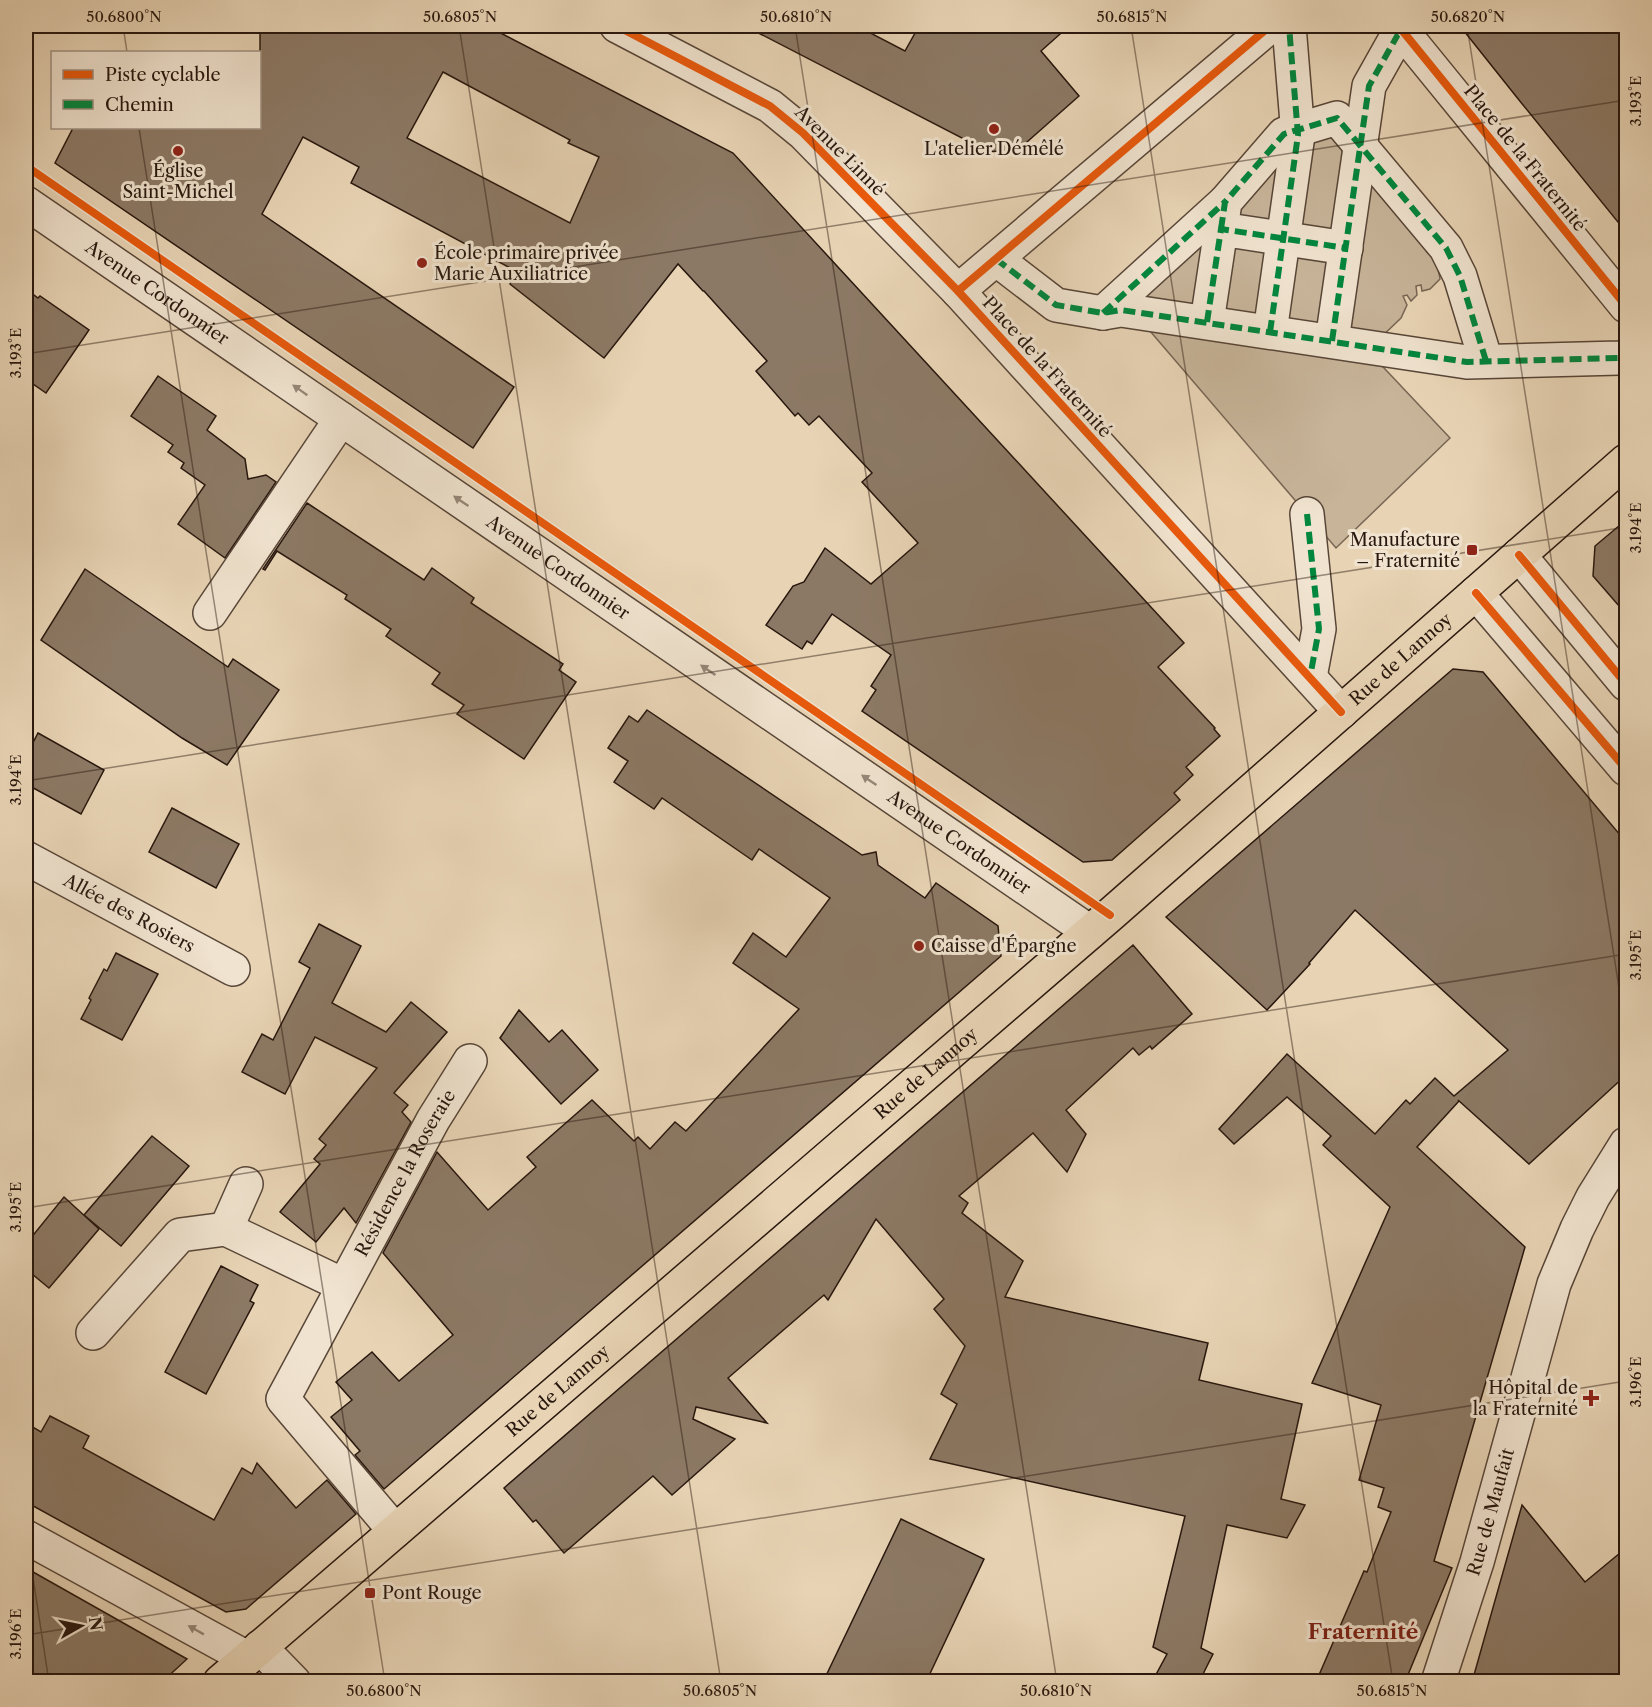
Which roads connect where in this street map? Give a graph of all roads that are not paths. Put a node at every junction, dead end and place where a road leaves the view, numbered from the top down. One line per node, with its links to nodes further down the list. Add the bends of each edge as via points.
1 (617, 26): 12 (street, Avenue Linné, via 785,117)
2 (1270, 26): 11 (street, Place de la Fraternité)
3 (1289, 26): 5 (street)
4 (1398, 27): 6 (street, via 1369,86); 13 (street, Place de la Fraternité)
5 (1298, 130): 6 (street, via 1337,118); 8 (street, via 1284,134); 9 (street)
6 (1360, 146): 10 (street); 19 (street, via 1446,248 1460,276)
7 (26, 202): 20 (street, Avenue Cordonnier, one-way to 7)
8 (1223, 216): 9 (street); 14 (street); 15 (street)
9 (1283, 238): 10 (street); 16 (street)
10 (1346, 248): 17 (street)
11 (996, 259): 12 (street, Place de la Fraternité); 14 (street, via 1056,305)
12 (958, 291): 26 (street, Place de la Fraternité)
13 (1626, 306)
14 (1103, 313): 15 (street, via 1121,310)
15 (1207, 322): 16 (street)
16 (1270, 332): 17 (street)
17 (1332, 341): 19 (street, via 1467,362)
18 (1626, 357): 19 (street)
19 (1486, 361)
20 (341, 419): 25 (street); 31 (street, Avenue Cordonnier, one-way to 20)
21 (1626, 461): 23 (main road, Rue de Lannoy)
22 (1307, 514): 26 (street, via 1319,629)
23 (1519, 555): 24 (main road, Rue de Lannoy); 27 (street)
24 (1476, 592): 28 (main road, Rue de Lannoy); 29 (street)
25 (210, 613)
26 (1310, 677): 28 (street, Place de la Fraternité)
27 (1626, 684)
28 (1341, 712): 31 (main road, Rue de Lannoy)
29 (1626, 769)
30 (26, 858): 32 (street, Allée des Rosiers)
31 (1090, 932): 39 (main road, Rue de Lannoy)
32 (233, 969)
33 (470, 1061): 37 (street, Résidence la Roseraie, via 433,1120)
34 (1626, 1144): 44 (street, Rue de Maufait, via 1577,1228 1554,1284 1477,1562)
35 (246, 1184): 36 (street)
36 (226, 1229): 37 (street); 38 (street, via 180,1235)
37 (343, 1285): 39 (street, Résidence la Roseraie, via 283,1399)
38 (93, 1333)
39 (395, 1531): 41 (main road, Rue de Lannoy)
40 (26, 1537): 41 (street, one-way to 40)
41 (254, 1653): 42 (main road, Rue de Lannoy); 43 (street)
42 (220, 1682)
43 (294, 1682)
44 (1438, 1682)

